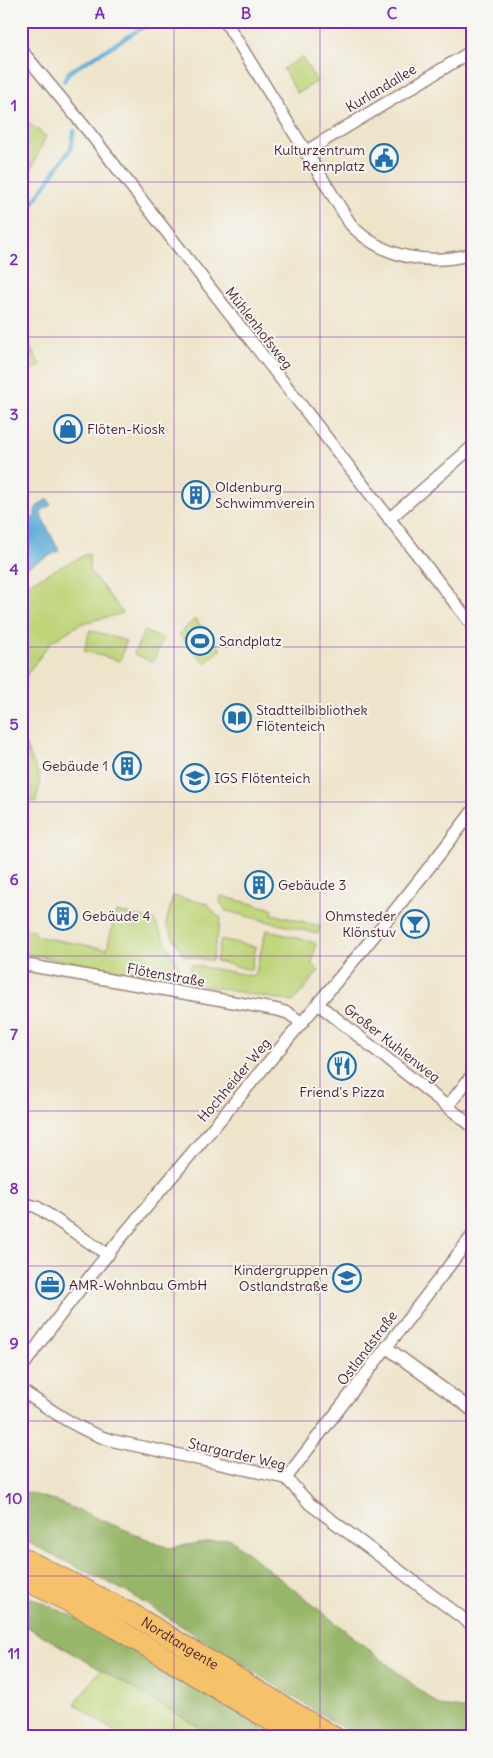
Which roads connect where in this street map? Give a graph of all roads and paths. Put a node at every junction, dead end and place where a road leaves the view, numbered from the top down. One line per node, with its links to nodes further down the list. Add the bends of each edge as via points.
1 (225, 21): 4 (street)
2 (21, 50): 7 (street, Mühlenhofsweg, via 89,132)
3 (472, 51): 4 (street, Kurlandallee)
4 (305, 152): 5 (street, via 352,224 372,243 398,254 431,260)
5 (472, 254)
6 (472, 447): 7 (street)
7 (389, 519): 8 (street, Mühlenhofsweg)
8 (472, 625)
9 (472, 812): 11 (street, Hochheider Weg)
10 (21, 964): 12 (street, Flötenstraße, via 278,1010)
11 (318, 1004): 12 (street, Hochheider Weg); 14 (street, Großer Kuhlenweg)
12 (302, 1023): 18 (street, Hochheider Weg)
13 (472, 1075): 14 (street)
14 (448, 1106): 15 (street, Großer Kuhlenweg)
15 (472, 1126)
16 (21, 1203): 18 (street, via 37,1207)
17 (472, 1236): 19 (street, Ostlandstraße)
18 (108, 1255): 20 (street, Hochheider Weg)
19 (386, 1347): 22 (street); 23 (street, Ostlandstraße)
20 (21, 1369)
21 (21, 1390): 23 (street, Stargarder Weg, via 90,1434)
22 (472, 1410)
23 (286, 1478): 26 (street, Stargarder Weg, via 310,1504)
24 (21, 1558): 28 (highway, Nordtangente, via 132,1614)
25 (21, 1578): 27 (highway, Nordtangente, via 89,1612)
26 (472, 1625)
27 (298, 1737)
28 (334, 1737)

